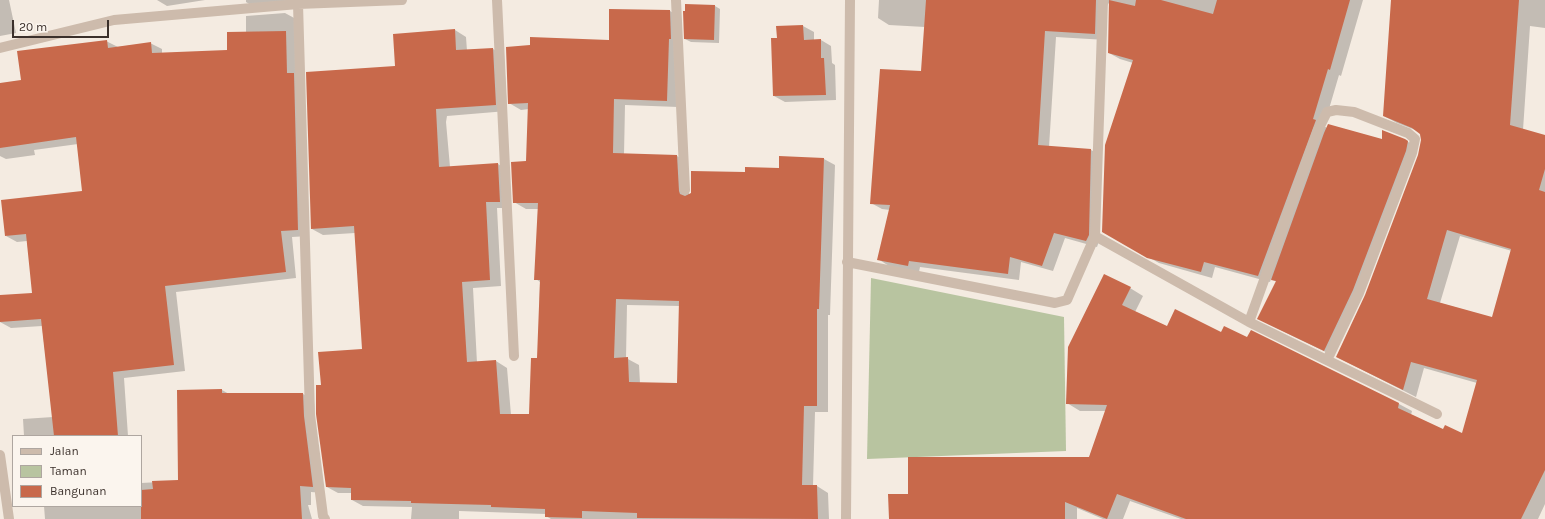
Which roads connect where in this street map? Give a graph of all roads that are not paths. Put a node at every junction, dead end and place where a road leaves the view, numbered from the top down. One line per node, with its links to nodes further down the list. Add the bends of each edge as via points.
1 (402, 0): 6 (street)
2 (497, 0): 12 (street)
3 (676, 0): 8 (street)
4 (850, 0): 10 (street)
5 (1103, 0): 9 (street)
6 (298, 4): 7 (street, via 114,20); 17 (street, via 310,415)
7 (0, 48)
8 (685, 190)
9 (1095, 236): 10 (street, via 1067,300 1055,303); 11 (street)
10 (847, 262): 18 (street)
11 (1249, 322): 13 (street); 13 (street, via 1327,112 1354,112 1408,133 1415,139 1412,153 1359,293)
12 (514, 356)
13 (1328, 360): 14 (street)
14 (1437, 414)
15 (0, 454): 16 (street)
16 (9, 519)
17 (325, 519)
18 (846, 519)

